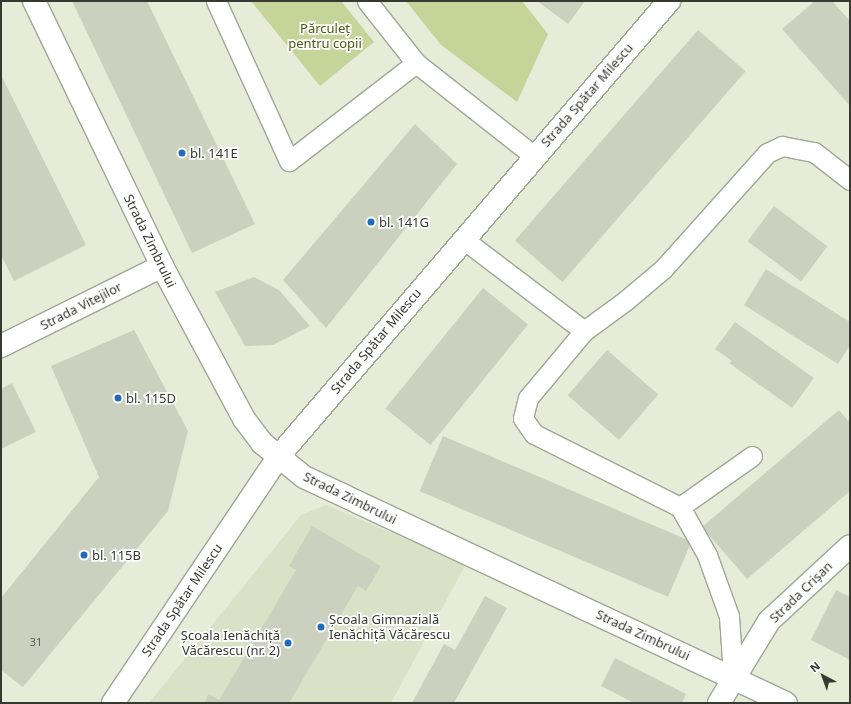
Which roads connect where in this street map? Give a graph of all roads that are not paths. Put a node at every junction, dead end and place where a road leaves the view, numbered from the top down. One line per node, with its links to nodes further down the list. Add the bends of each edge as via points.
1 (34, 1): 9 (street, Strada Zimbrului)
2 (216, 1): 5 (lane, via 289,161)
3 (367, 1): 5 (lane)
4 (669, 1): 6 (street, Strada Spătar Milescu)
5 (416, 63): 6 (lane)
6 (534, 156): 8 (street, Strada Spătar Milescu)
7 (850, 180): 10 (lane, via 814,152 782,146 767,152 663,268 625,301)
8 (464, 239): 10 (lane); 13 (street, Strada Spătar Milescu)
9 (162, 266): 11 (street, Strada Vitejilor); 13 (street, Strada Zimbrului, via 244,419 262,443)
10 (584, 331): 14 (lane, via 528,398 523,418 534,434)
11 (1, 346)
12 (752, 456): 14 (lane)
13 (278, 457): 16 (street, Strada Zimbrului, via 304,477); 17 (street, Strada Spătar Milescu)
14 (680, 507): 16 (lane, via 707,555 729,616)
15 (850, 546): 16 (street, Strada Crișan, via 769,620)
16 (733, 677): 18 (street, Strada Crișan); 19 (street, Strada Zimbrului)
17 (113, 703)
18 (719, 703)
19 (786, 703)

